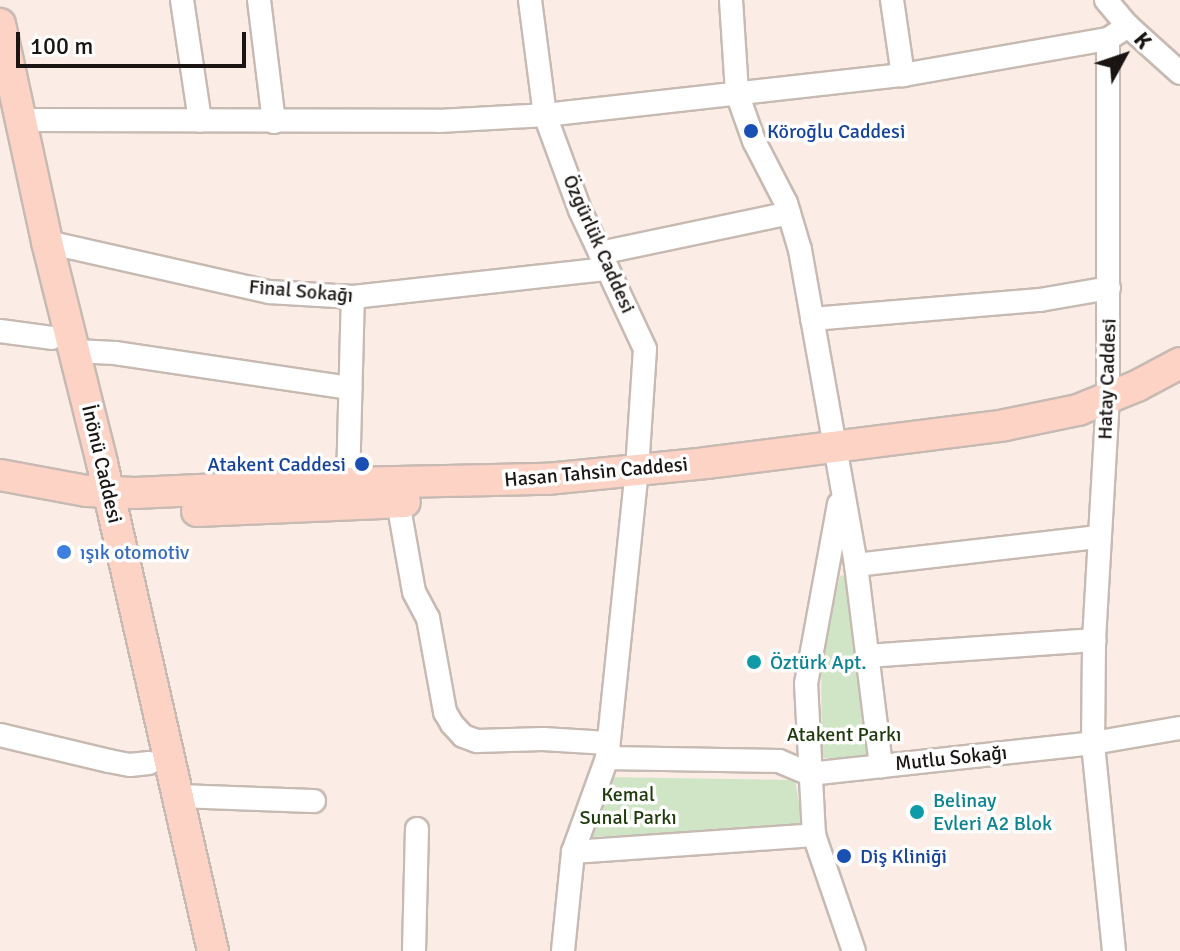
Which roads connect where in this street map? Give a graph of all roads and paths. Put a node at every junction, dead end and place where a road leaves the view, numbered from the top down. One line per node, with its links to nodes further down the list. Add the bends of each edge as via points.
1 (182, 0): 16 (street)
2 (259, 0): 17 (street)
3 (530, 0): 14 (street, Özgürlük Caddesi)
4 (731, 0): 12 (street)
5 (892, 0): 11 (street)
6 (1106, 0): 8 (street)
7 (0, 24): 15 (main road, İnönü Caddesi)
8 (1128, 26): 9 (street); 10 (street)
9 (1108, 39): 11 (street); 21 (street, Hatay Caddesi)
10 (1180, 73)
11 (903, 75): 12 (street)
12 (737, 93): 14 (street); 18 (street)
13 (0, 97): 25 (main road, İnönü Caddesi)
14 (545, 115): 17 (street); 20 (street, Özgürlük Caddesi)
15 (23, 120): 16 (street); 19 (main road, İnönü Caddesi)
16 (200, 121): 17 (street)
17 (274, 122)
18 (789, 213): 20 (street, Final Sokağı); 23 (street)
19 (47, 242): 22 (street, Final Sokağı, via 269,292); 25 (main road, İnönü Caddesi)
20 (604, 261): 22 (street, Final Sokağı); 32 (street, Özgürlük Caddesi, via 645,349)
21 (1109, 288): 23 (street, via 1040,300); 29 (street, Hatay Caddesi)
22 (353, 297): 28 (street)
23 (812, 319): 30 (street)
24 (0, 331): 25 (street)
25 (64, 344): 28 (street); 35 (main road, İnönü Caddesi)
26 (1180, 363): 29 (main road, Hasan Tahsin Caddesi)
27 (1180, 383): 29 (main road, Hasan Tahsin Caddesi)
28 (350, 388): 33 (street)
29 (1108, 407): 30 (main road, Hasan Tahsin Caddesi, via 1083,428); 37 (street, Hatay Caddesi)
30 (838, 466): 32 (main road, Hasan Tahsin Caddesi); 38 (street); 47 (street, via 806,683)
31 (0, 475): 35 (main road, Hasan Tahsin Caddesi)
32 (636, 479): 33 (main road, Hasan Tahsin Caddesi); 36 (main road, Hasan Tahsin Caddesi, via 548,497); 44 (street, Özgürlük Caddesi)
33 (348, 483): 35 (main road, Hasan Tahsin Caddesi)
34 (0, 497): 35 (main road, Hasan Tahsin Caddesi)
35 (100, 502): 36 (main road, Hasan Tahsin Caddesi); 45 (main road); 48 (main road, İnönü Caddesi)
36 (398, 502): 44 (street, via 414,592 428,618 445,712 452,724 477,741 543,739)
37 (1098, 537): 38 (street); 39 (street, Hatay Caddesi)
38 (856, 565): 40 (street)
39 (1094, 640): 40 (street); 43 (street, Hatay Caddesi)
40 (867, 656): 46 (street)
41 (1180, 728): 43 (street, Mutlu Sokağı)
42 (0, 735): 45 (street, via 130,765)
43 (1093, 743): 46 (street, Mutlu Sokağı); 58 (street, Hatay Caddesi)
44 (608, 751): 47 (street, via 779,761); 52 (street, Özgürlük Caddesi)
45 (149, 763): 53 (main road)
46 (881, 766): 47 (street, Mutlu Sokağı)
47 (809, 774): 51 (street)
48 (177, 796): 49 (street); 54 (main road, İnönü Caddesi)
49 (314, 801)
50 (417, 829): 55 (street)
51 (814, 835): 52 (street); 57 (street)
52 (573, 852): 56 (street, Özgürlük Caddesi)
53 (192, 951)
54 (213, 951)
55 (414, 951)
56 (563, 951)
57 (854, 951)
58 (1114, 951)

